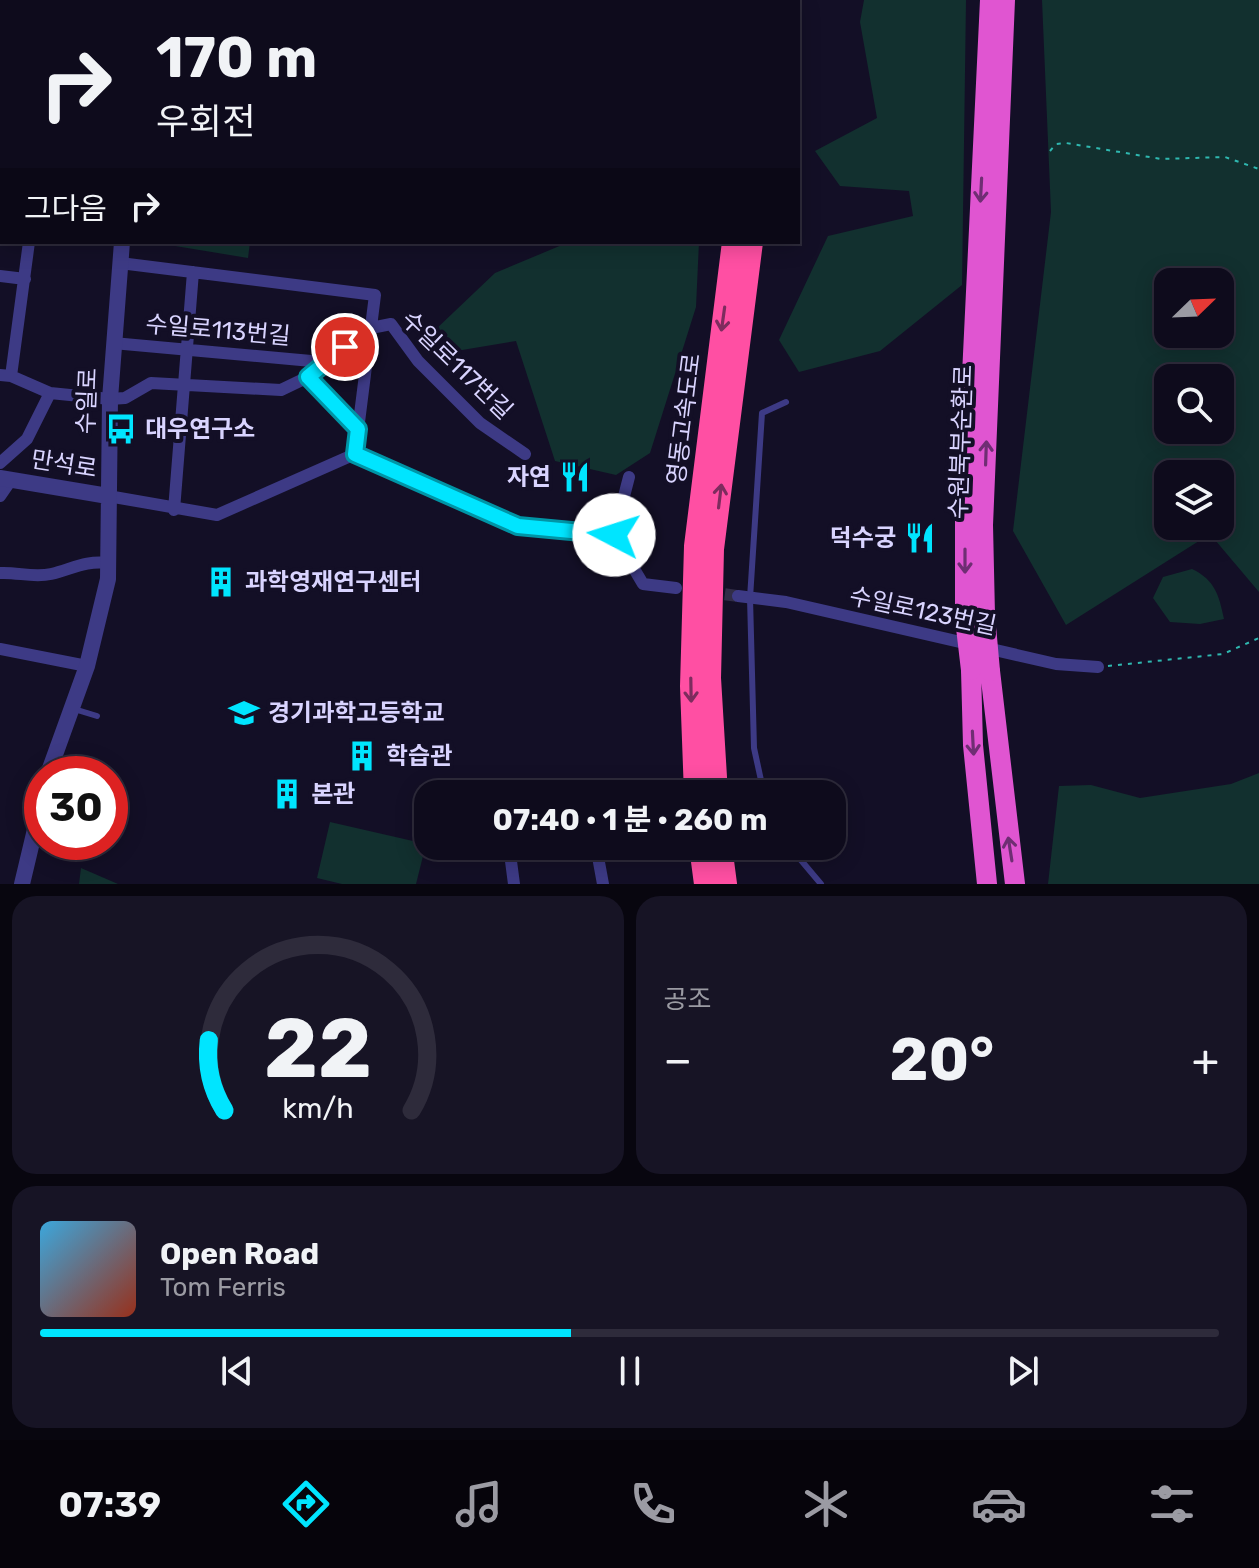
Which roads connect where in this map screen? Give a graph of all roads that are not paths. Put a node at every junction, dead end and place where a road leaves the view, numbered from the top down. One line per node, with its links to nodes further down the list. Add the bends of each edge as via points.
1 (990, 0): 38 (highway, 수원북부순환로, one-way to 38, via 965,521)
2 (1005, 0): 38 (highway, 수원북부순환로, one-way to 2)
3 (29, 244): 10 (street)
4 (122, 244): 7 (street, 수일로)
5 (733, 244): 46 (highway, 영동고속도로, one-way to 46, via 695,546)
6 (752, 244): 47 (highway, 영동고속도로, one-way to 6, via 710,678 713,549)
7 (120, 263): 8 (street); 13 (street, 수일로)
8 (193, 272): 11 (street, via 375,295); 15 (street)
9 (0, 276): 10 (street)
10 (25, 279): 14 (street)
11 (371, 328): 16 (street, 수일로117번길); 17 (street); 26 (street, 수일로117번길, via 391,324 418,361 480,423)
12 (0, 342): 14 (street)
13 (113, 343): 15 (street, 수일로113번길); 22 (street, 수일로)
14 (15, 350): 18 (street)
15 (187, 350): 16 (street, 수일로113번길); 20 (street)
16 (323, 362): 17 (street, 수일로113번길); 19 (street, 수일로117번길)
17 (366, 366): 24 (street)
18 (6, 376): 21 (street)
19 (308, 377): 20 (street, 수일로117번길, via 291,388 269,391); 24 (street)
20 (184, 386): 22 (street, 수일로117번길, via 151,383 125,398); 32 (street)
21 (50, 393): 22 (street); 27 (street, via 27,439)
22 (110, 399): 31 (street, 수일로)
23 (786, 402): 37 (lane, via 762,413)
24 (358, 429): 25 (street)
25 (355, 454): 32 (street, via 217,515); 33 (street, via 518,526)
26 (525, 454)
27 (0, 463)
28 (629, 477): 33 (street)
29 (6, 479): 30 (street, 만석로); 31 (street, 만석로)
30 (0, 496)
31 (108, 496): 32 (street); 34 (street, 수일로)
32 (174, 510)
33 (614, 535): 36 (street, via 643,584)
34 (108, 563): 35 (street, via 92,561 51,574); 40 (street, 수일로)
35 (0, 573)
36 (676, 588)
37 (744, 597): 41 (street, 수일로123번길, via 1056,664); 48 (lane)
38 (975, 617): 42 (highway, 수원북부순환로, bridge)
39 (0, 649): 40 (street)
40 (87, 666): 43 (street, 수일로)
41 (1098, 667)
42 (980, 671): 61 (highway, 수원북부순환로, one-way to 61, via 973,745); 62 (highway, 수원북부순환로, one-way to 42)
43 (70, 708): 44 (lane); 45 (street, 수일로)
44 (97, 716)
45 (54, 756)
46 (694, 780)
47 (716, 780)
48 (761, 780)
49 (28, 860): 55 (street)
50 (511, 860): 56 (street)
51 (599, 860): 57 (street)
52 (702, 860): 58 (highway)
53 (723, 860): 59 (highway)
54 (801, 860): 60 (lane)
55 (22, 884)
56 (514, 884)
57 (603, 884)
58 (705, 884)
59 (726, 884)
60 (821, 884)
61 (987, 884)
62 (1015, 884)

